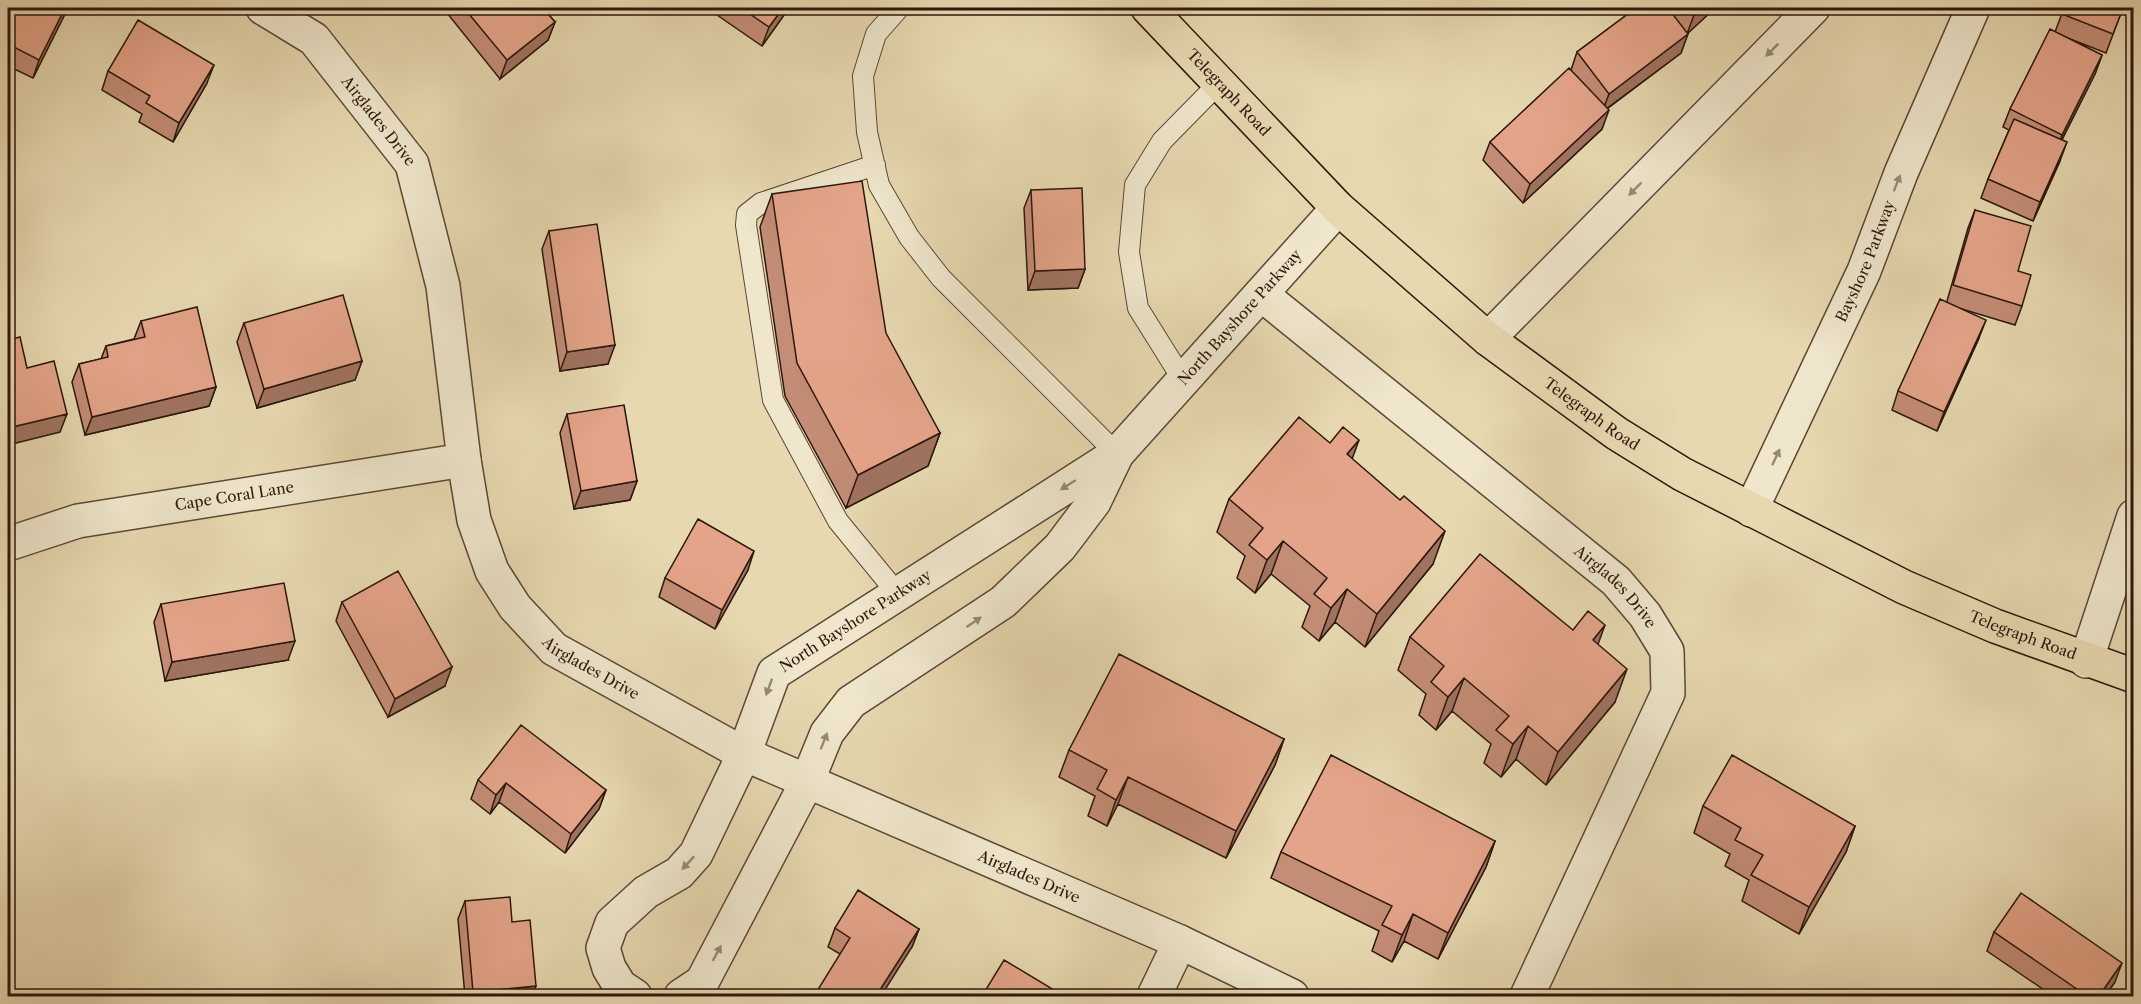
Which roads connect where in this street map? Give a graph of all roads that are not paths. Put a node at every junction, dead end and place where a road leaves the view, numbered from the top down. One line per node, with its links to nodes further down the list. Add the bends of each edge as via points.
1 (263, 8): 13 (street, Airglades Drive, via 314,39 412,164 443,286)
2 (899, 8): 7 (lane, via 876,34 863,76 867,132)
3 (1813, 8): 10 (street, one-way to 10)
4 (1973, 8): 14 (street, Bayshore Parkway, one-way to 4, via 1864,271 1901,173)
5 (1151, 9): 6 (main road, Telegraph Road)
6 (1220, 83): 8 (main road, Telegraph Road); 11 (lane, via 1162,141 1135,185 1129,252 1138,308)
7 (875, 165): 12 (lane, via 879,185 909,237 941,278); 17 (lane, via 761,203 747,214 746,225 773,400 838,521)
8 (1338, 208): 9 (street, North Bayshore Parkway); 10 (main road, Telegraph Road)
9 (1261, 294): 11 (street, North Bayshore Parkway); 27 (street, Airglades Drive, via 1616,581 1645,615 1667,651 1668,693)
10 (1488, 339): 14 (main road, Telegraph Road, via 1616,434)
11 (1183, 380): 12 (street, North Bayshore Parkway)
12 (1117, 454): 17 (street, North Bayshore Parkway, one-way to 17); 21 (street, North Bayshore Parkway, one-way to 12, via 827,733 851,702 1003,602 1060,547 1094,501)
13 (464, 460): 16 (street, Cape Coral Lane, via 78,521); 20 (street, Airglades Drive, via 474,520 492,572 515,607 554,649)
14 (1751, 510): 18 (main road, Telegraph Road, via 1904,587)
15 (2133, 516): 18 (street)
16 (8, 544)
17 (897, 593): 20 (street, North Bayshore Parkway, one-way to 20, via 774,673)
18 (2086, 661): 19 (main road, Telegraph Road)
19 (2133, 676)
20 (744, 754): 21 (street, Airglades Drive); 23 (street, North Bayshore Parkway, one-way to 23, via 696,854 679,873 646,892 612,923 603,948 606,958 620,986)
21 (807, 782): 22 (street, Airglades Drive); 24 (street, North Bayshore Parkway, one-way to 21, via 702,982)
22 (1180, 942): 25 (street); 26 (street, Airglades Drive)
23 (635, 996)
24 (681, 996)
25 (1154, 996)
26 (1292, 996)
27 (1527, 996)

